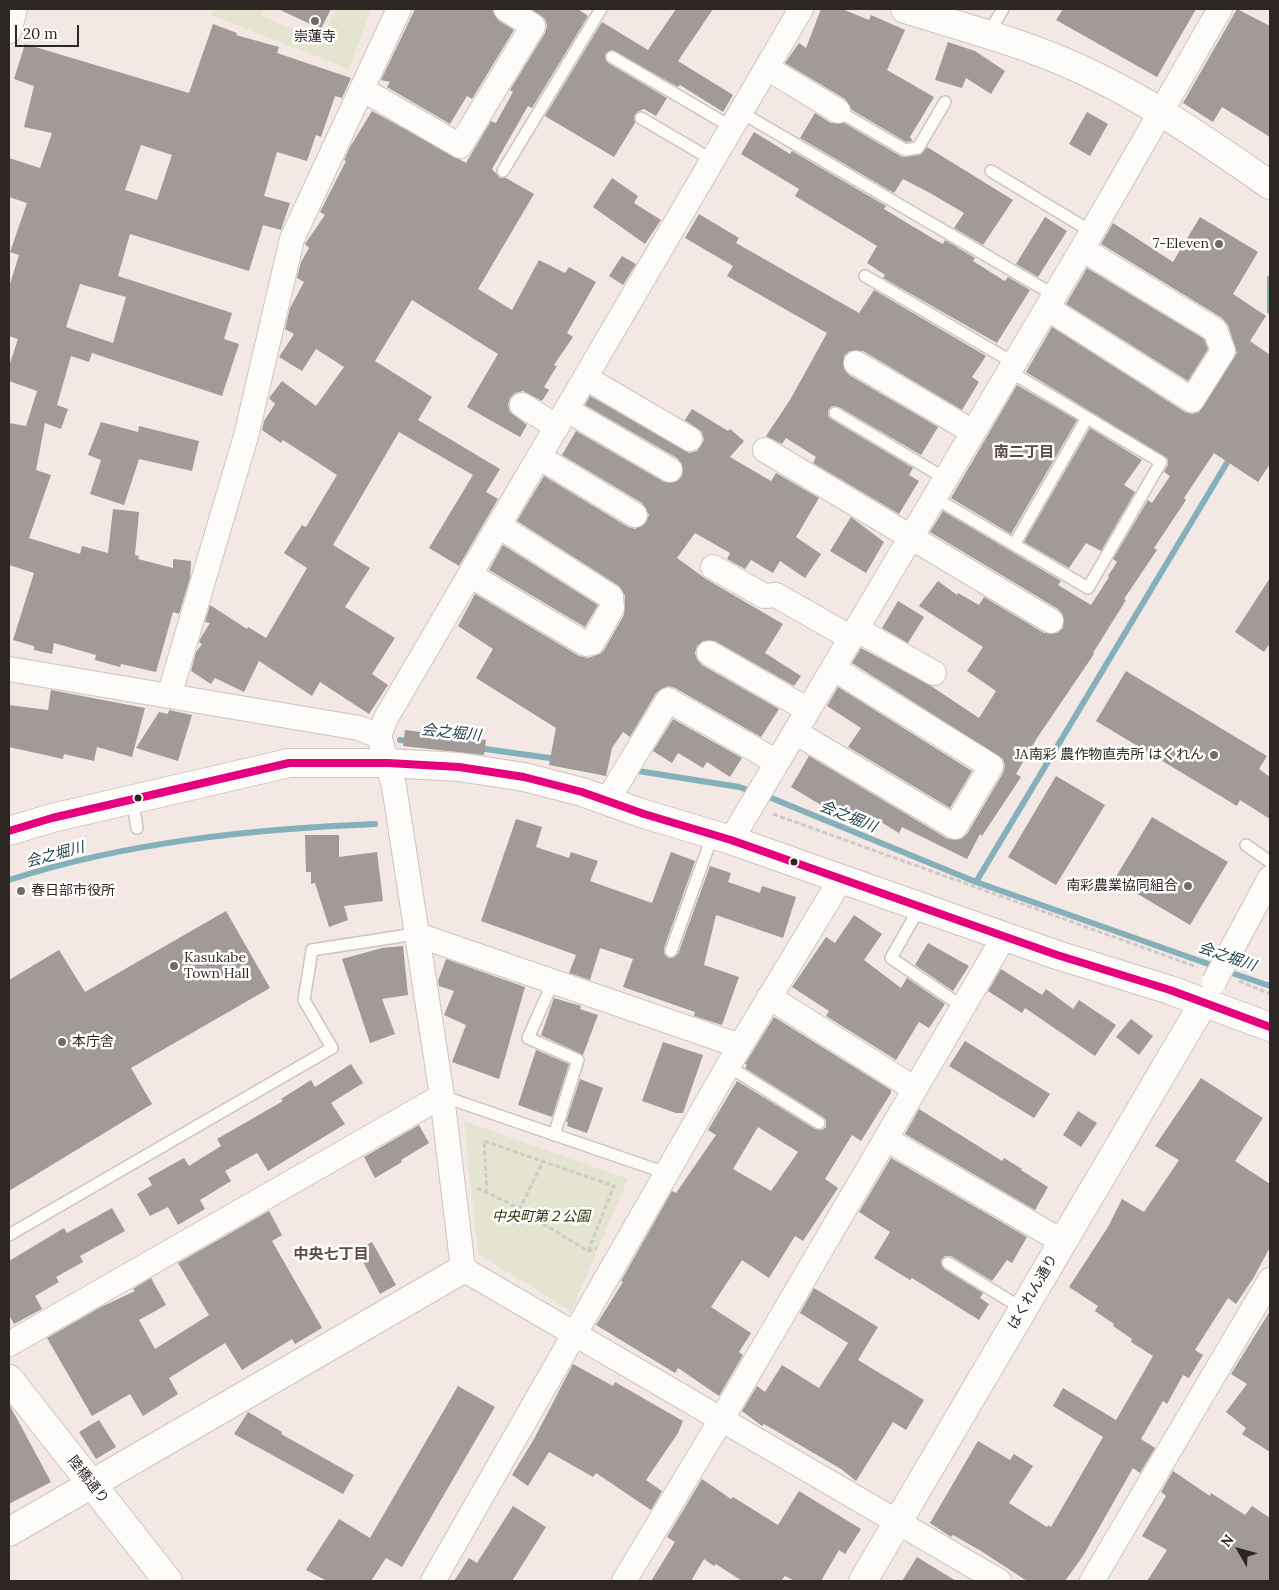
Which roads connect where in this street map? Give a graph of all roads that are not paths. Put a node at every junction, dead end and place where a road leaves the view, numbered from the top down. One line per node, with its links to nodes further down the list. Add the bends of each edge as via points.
1 (15, 9): 9 (street)
2 (399, 9): 13 (street)
3 (506, 9): 13 (street, via 533,26 460,146)
4 (601, 9): 20 (lane)
5 (801, 9): 12 (street)
6 (905, 9): 10 (street)
7 (1003, 9): 10 (lane)
8 (1220, 9): 16 (street)
9 (9, 31)
10 (988, 34): 16 (street, via 1079,69)
11 (612, 57): 18 (lane)
12 (767, 68): 15 (street); 18 (street)
13 (362, 89): 51 (street, via 292,239 246,436)
14 (945, 102): 15 (lane, via 918,148 905,150)
15 (838, 111)
16 (1161, 112): 22 (street, via 1227,160); 23 (street, via 1139,158)
17 (642, 118): 19 (lane)
18 (737, 120): 19 (street); 25 (lane)
19 (714, 161): 28 (street)
20 (504, 171)
21 (991, 171): 23 (lane)
22 (1270, 185)
23 (1087, 240): 25 (street); 25 (street, via 1215,330 1223,351 1192,400)
24 (865, 276): 27 (lane)
25 (1051, 301): 27 (street)
26 (856, 363): 33 (street)
27 (1012, 367): 32 (lane); 33 (street)
28 (586, 378): 31 (street); 34 (street)
29 (522, 405): 31 (street)
30 (835, 413): 38 (lane)
31 (562, 418): 36 (street); 37 (street)
32 (1087, 418): 42 (lane); 42 (lane, via 1161,462 1088,588)
33 (973, 432): 38 (street)
34 (690, 439)
35 (765, 450): 41 (street)
36 (539, 457): 39 (street); 40 (street)
37 (670, 470)
38 (940, 488): 41 (street); 42 (lane)
39 (635, 515)
40 (499, 526): 44 (street); 44 (street, via 611,597 612,608 592,642 586,644)
41 (912, 536): 45 (street); 46 (street)
42 (1015, 543)
43 (713, 567): 46 (street, via 764,596 776,595)
44 (470, 575): 54 (street, via 386,718)
45 (1051, 621)
46 (854, 633): 48 (street); 50 (street)
47 (709, 653): 52 (street)
48 (833, 668): 52 (street); 53 (street, via 991,766 955,827)
49 (9, 670): 51 (street)
50 (934, 673)
51 (169, 696): 54 (street, via 359,728)
52 (808, 710): 53 (street)
53 (795, 732): 55 (street)
54 (379, 736): 56 (street)
55 (777, 762): 58 (street, via 668,700); 61 (street, via 761,800)
56 (388, 763): 57 (street, via 289,763); 58 (street, via 459,767 524,777); 66 (street)
57 (132, 799): 59 (lane); 60 (street)
58 (607, 801): 61 (street)
59 (137, 828)
60 (9, 831)
61 (722, 837): 64 (street); 68 (lane)
62 (1246, 846): 63 (lane)
63 (1270, 876): 70 (street, bridge, via 1228,956)
64 (841, 879): 65 (street); 71 (street)
65 (920, 907): 67 (street); 72 (lane, via 891,958)
66 (416, 934): 69 (street); 77 (street); 82 (lane, via 312,950 304,1000 332,1048)
67 (1004, 937): 70 (street); 72 (street)
68 (671, 951)
69 (553, 982): 74 (street); 79 (lane, via 528,1038 578,1060)
70 (1206, 984): 73 (street); 83 (street, はくれん通り)
71 (769, 997): 74 (street); 76 (street)
72 (963, 1007): 76 (street)
73 (1270, 1027)
74 (740, 1046): 75 (street)
75 (728, 1066): 78 (lane); 81 (street)
76 (915, 1090): 80 (street)
77 (442, 1096): 79 (lane); 85 (street); 89 (street)
78 (819, 1123)
79 (554, 1135): 81 (lane)
80 (886, 1139): 83 (street); 91 (street)
81 (666, 1173): 88 (street)
82 (9, 1235)
83 (1063, 1242): 87 (street, はくれん通り)
84 (948, 1262): 87 (lane)
85 (463, 1269): 88 (street); 92 (street, via 137,1450)
86 (1270, 1280): 100 (street)
87 (1023, 1309): 93 (street, はくれん通り)
88 (573, 1334): 91 (street); 96 (street)
89 (9, 1344)
90 (9, 1378): 92 (street, 陸橋通り)
91 (721, 1420): 93 (street); 97 (street)
92 (91, 1484): 94 (street); 95 (street, 陸橋通り)
93 (898, 1523): 98 (street, はくれん通り); 99 (street)
94 (9, 1532)
95 (168, 1581)
96 (433, 1581)
97 (624, 1581)
98 (863, 1581)
99 (998, 1581)
100 (1092, 1581)

